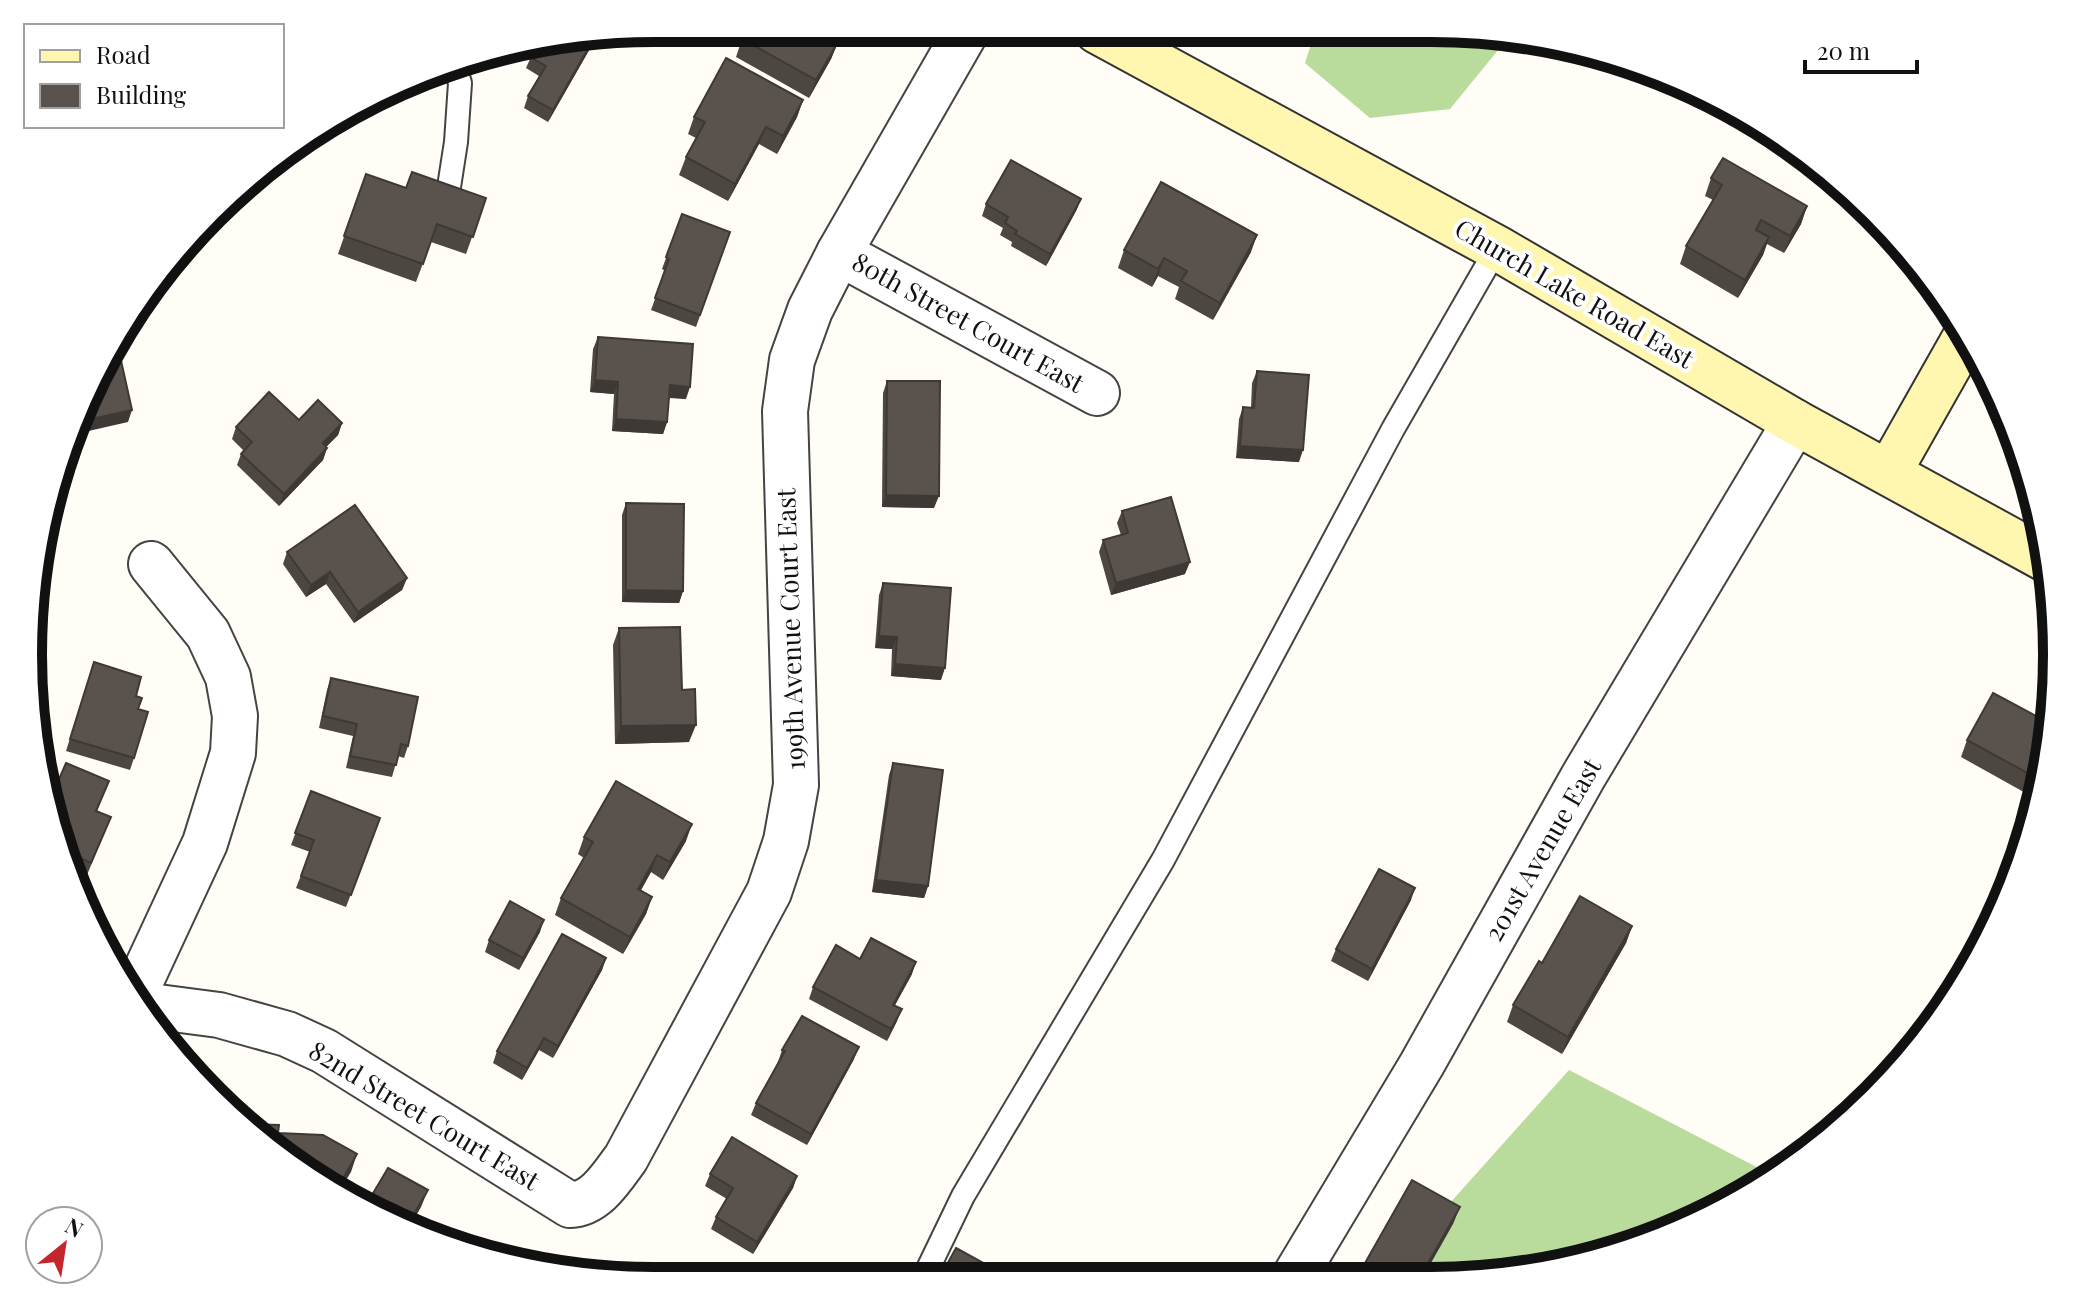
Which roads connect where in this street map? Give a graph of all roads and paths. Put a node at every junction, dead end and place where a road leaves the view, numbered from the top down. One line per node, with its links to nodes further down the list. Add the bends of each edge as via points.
1 (960, 42): 6 (street, 199th Avenue Court East)
2 (1117, 42): 5 (street, Church Lake Road East)
3 (458, 75): 4 (lane)
4 (449, 187)
5 (1497, 248): 9 (street, Church Lake Road East); 16 (lane, via 1393,429 1163,860 963,1196)
6 (839, 253): 8 (street, 80th Street Court East); 15 (street, 199th Avenue Court East, via 799,336 785,411 796,785 786,841 769,892 626,1158 592,1197)
7 (1960, 346): 10 (street)
8 (1097, 393)
9 (1795, 422): 10 (street, Church Lake Road East); 17 (street, 201st Avenue East)
10 (1889, 472): 11 (street, Church Lake Road East)
11 (2034, 553)
12 (151, 564): 13 (street, via 208,634 228,677 235,716 233,753 205,843)
13 (140, 988)
14 (152, 1005): 15 (street, 82nd Street Court East, via 219,1015 287,1034 324,1051)
15 (570, 1205)
16 (929, 1267)
17 (1300, 1267)

